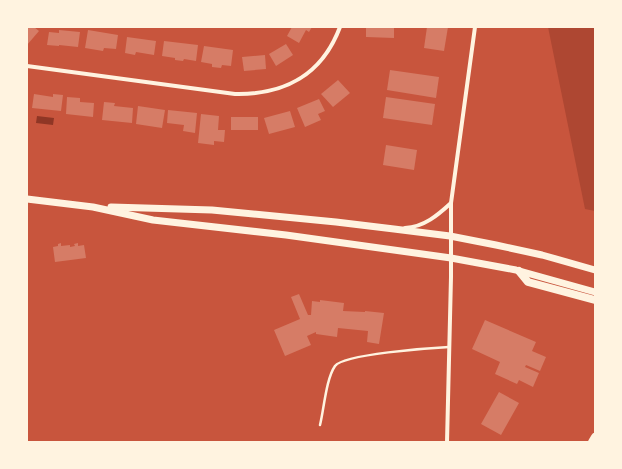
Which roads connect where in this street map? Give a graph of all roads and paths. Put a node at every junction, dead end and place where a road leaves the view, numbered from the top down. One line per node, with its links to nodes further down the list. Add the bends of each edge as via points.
1 (340, 27): 3 (street, via 327,54 310,71 290,84 259,94 234,94)
2 (475, 27): 5 (street)
3 (27, 66)
4 (27, 199): 6 (main road)
5 (451, 203): 7 (street, via 422,225); 8 (street)
6 (93, 207): 7 (main road, via 212,210); 9 (main road, via 154,220)
7 (394, 229): 8 (main road)
8 (450, 236): 9 (street); 10 (main road, via 542,255)
9 (451, 258): 11 (main road); 14 (street)
10 (595, 270)
11 (519, 271): 12 (main road); 13 (highway, via 528,282)
12 (595, 292)
13 (595, 300)
14 (448, 346): 15 (lane, via 390,352 336,364 330,374); 17 (street)
15 (320, 425)
16 (595, 437): 18 (highway)
17 (447, 442)
18 (592, 442)

